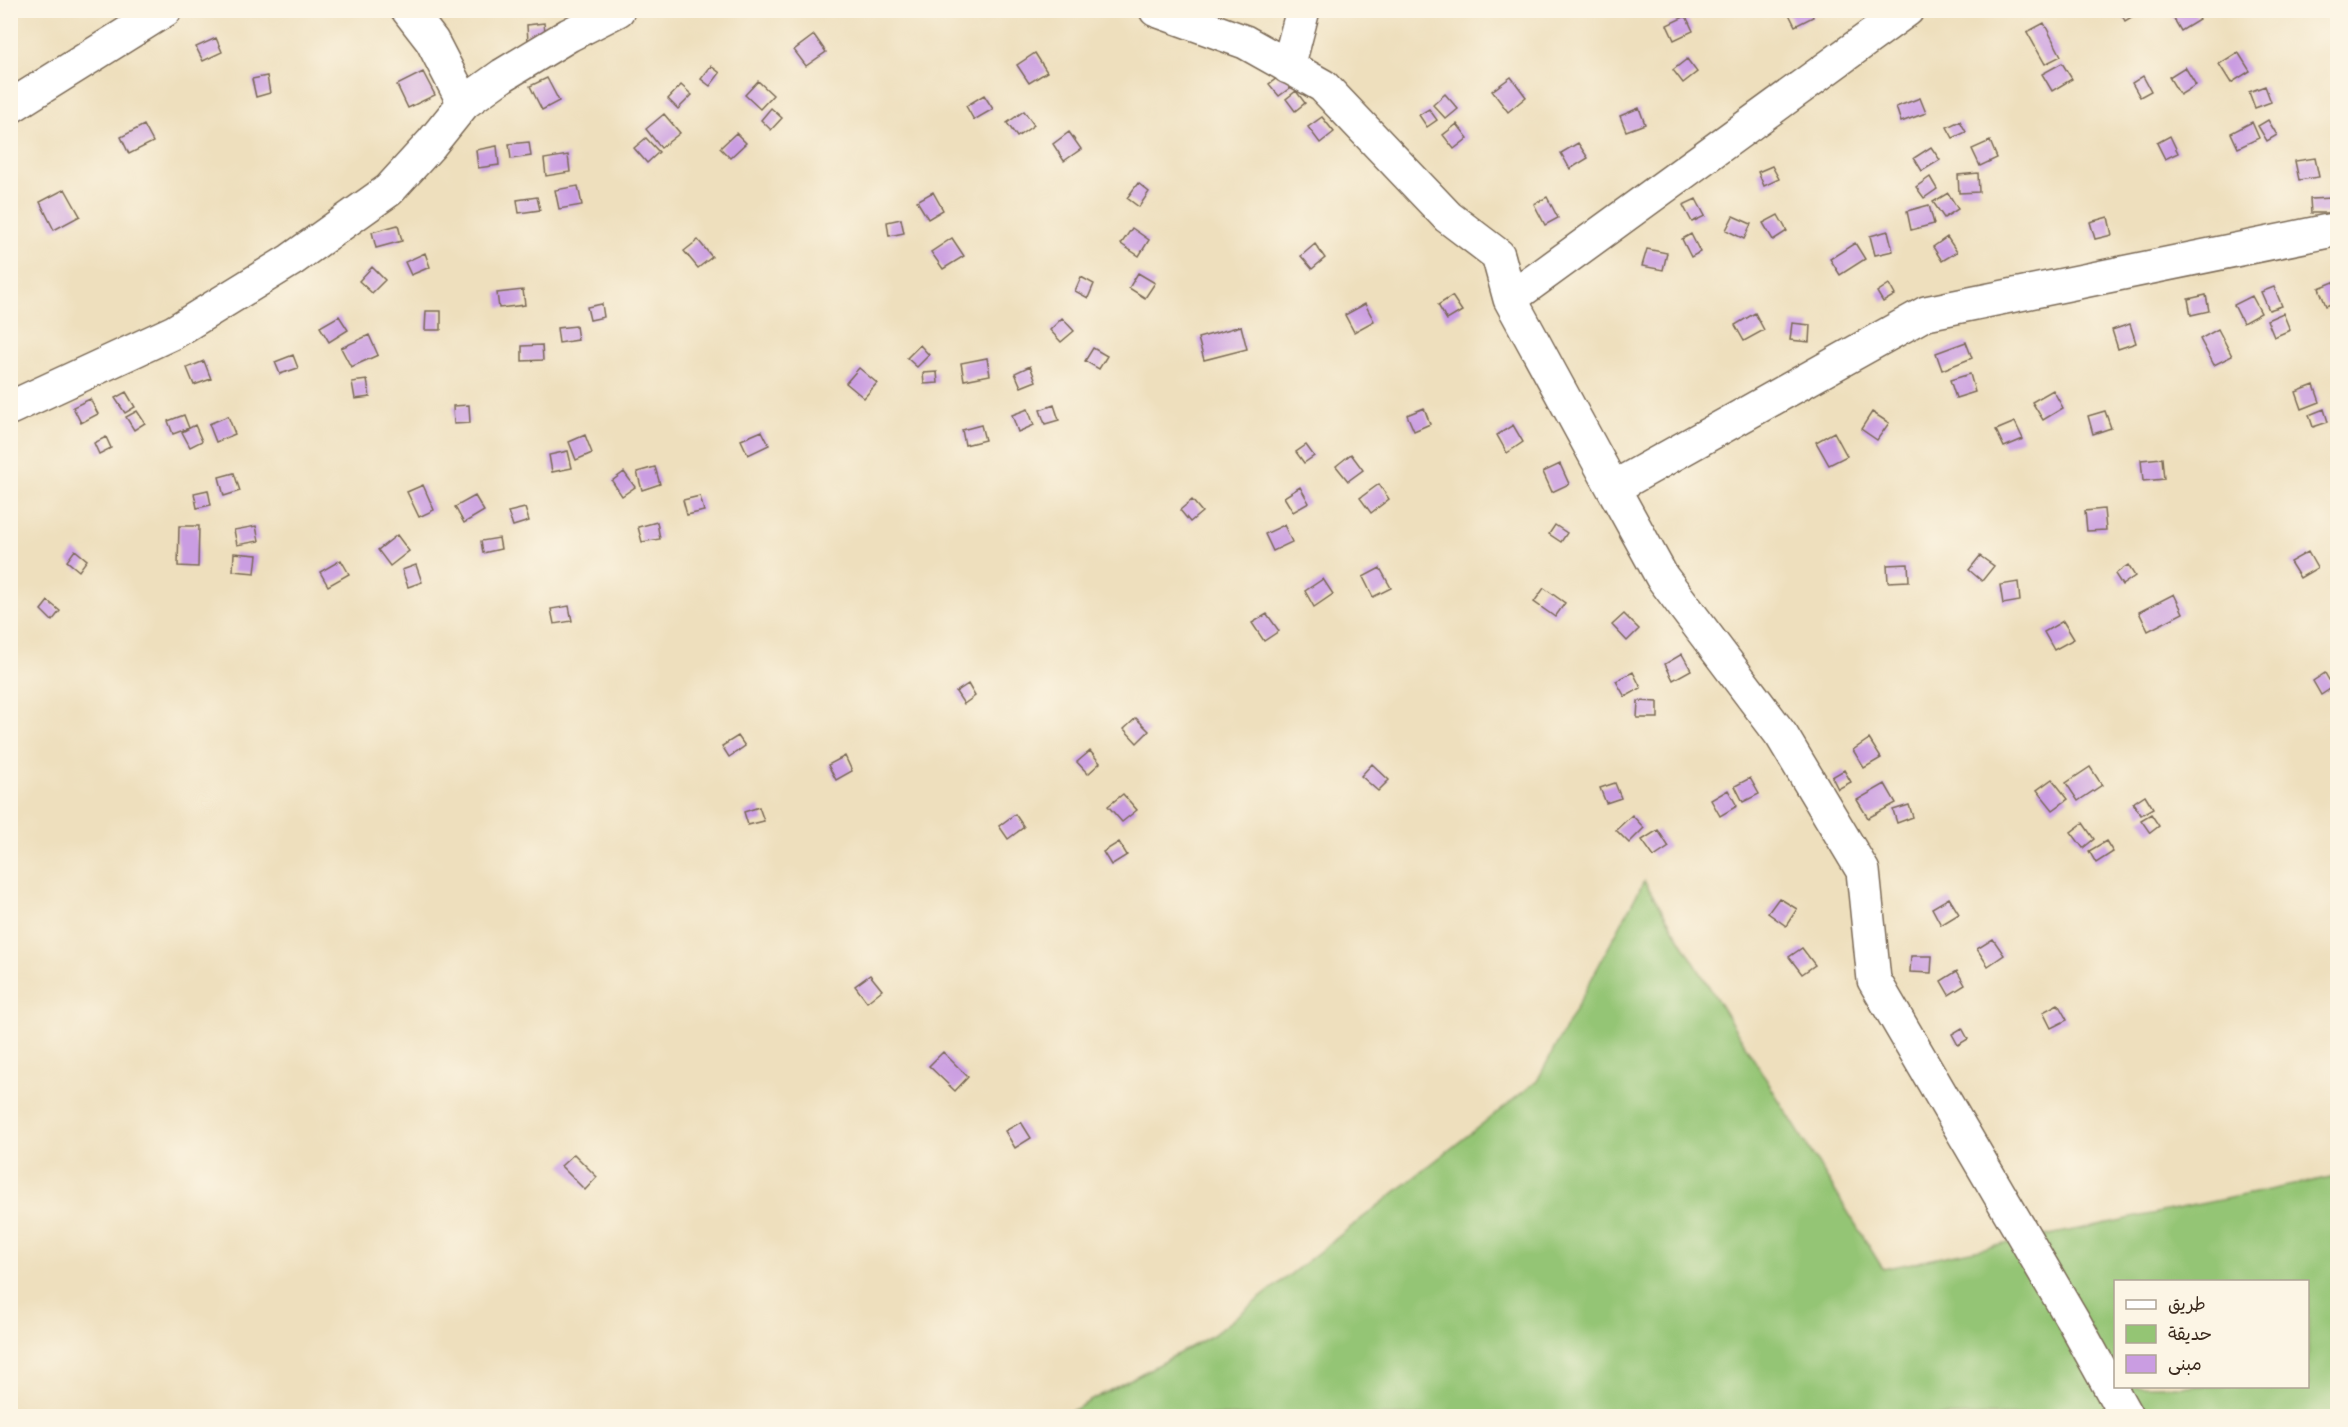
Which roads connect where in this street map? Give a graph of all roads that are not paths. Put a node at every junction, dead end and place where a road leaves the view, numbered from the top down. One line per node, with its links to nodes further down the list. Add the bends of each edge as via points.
1 (165, 10): 9 (street)
2 (408, 10): 8 (street, via 432,41)
3 (618, 10): 8 (street, via 569,35)
4 (1156, 10): 7 (street, via 1245,42)
5 (1303, 10): 7 (street)
6 (1907, 10): 11 (street)
7 (1288, 67): 11 (street, via 1323,86 1448,217 1498,255)
8 (464, 103): 12 (street, via 389,190 291,260 174,332)
9 (10, 107)
10 (2337, 229): 13 (street, via 1926,313)
11 (1510, 299): 13 (street)
12 (10, 408)
13 (1613, 488): 14 (street, via 1662,578 1782,736 1863,871 1874,980)
14 (2126, 1416)

